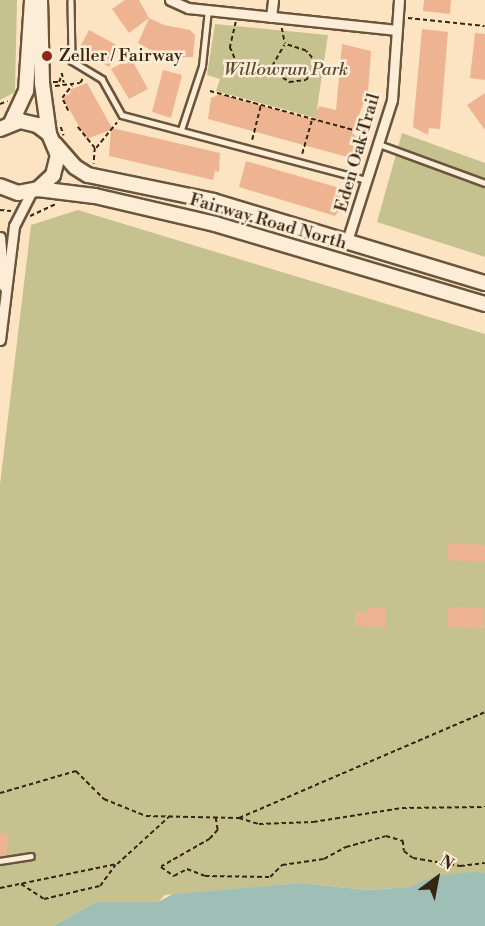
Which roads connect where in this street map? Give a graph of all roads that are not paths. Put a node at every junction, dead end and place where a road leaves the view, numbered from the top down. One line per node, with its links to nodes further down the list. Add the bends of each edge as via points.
1 (32, 0): 10 (main road, via 26,91)
2 (39, 0): 12 (main road, via 42,83)
3 (170, 0): 7 (street)
4 (273, 0): 8 (street)
5 (399, 0): 9 (street, Eden Oak Trail)
6 (72, 1): 11 (lane, via 72,61 102,79 122,115)
7 (208, 10): 8 (street); 11 (lane, via 202,66)
8 (271, 17): 9 (street)
9 (397, 30): 13 (street, Eden Oak Trail, via 392,100)
10 (3, 126): 12 (main road, via 37,124)
11 (181, 130): 14 (lane)
12 (57, 140): 17 (main road, via 56,169); 19 (main road, Fairway Road North, via 75,167 88,175 213,201)
13 (379, 144): 14 (street, Eden Oak Trail); 15 (lane)
14 (368, 180): 19 (street, Eden Oak Trail)
15 (485, 183)
16 (0, 186): 17 (main road, Fairway Road North, via 18,193)
17 (35, 190): 21 (street, via 14,226); 22 (main road, Fairway Road North, via 95,196 215,224)
18 (0, 237): 21 (street)
19 (347, 241): 20 (main road, Fairway Road North)
20 (485, 283)
21 (6, 292): 23 (street)
22 (485, 304)
23 (0, 340)
24 (31, 856): 25 (lane)
25 (0, 861)

